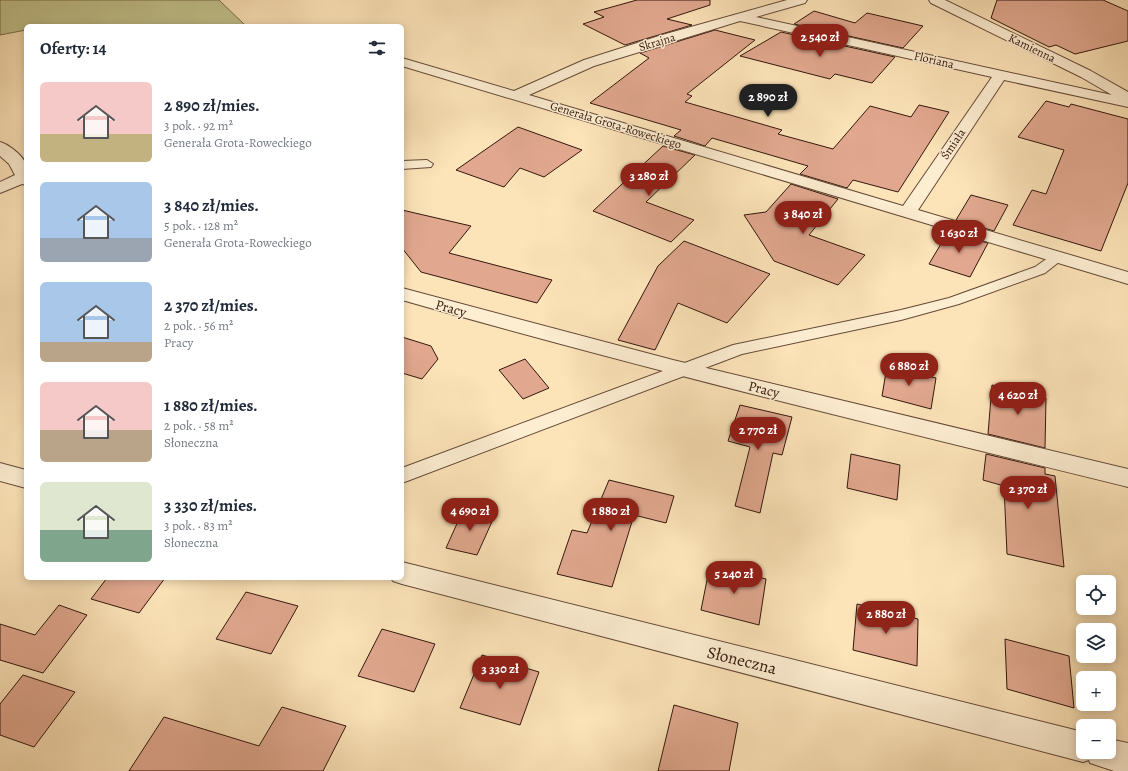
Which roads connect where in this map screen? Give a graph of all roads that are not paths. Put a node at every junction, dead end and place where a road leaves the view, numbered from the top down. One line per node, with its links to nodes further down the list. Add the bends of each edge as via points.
1 (800, 0): 3 (street, Skrajna)
2 (934, 0): 7 (street, Kamienna, via 1086,74)
3 (739, 17): 5 (street, Floriana); 6 (street, Skrajna, via 589,63)
4 (404, 63): 6 (street, Generała Grota-Roweckiego)
5 (1000, 75): 8 (street, Floriana); 15 (street, Śmiała)
6 (516, 95): 15 (street, Generała Grota-Roweckiego)
7 (1128, 99)
8 (1128, 103)
9 (0, 147): 12 (street, via 16,162)
10 (427, 164): 11 (lane)
11 (404, 165)
12 (24, 176)
13 (24, 178): 14 (street)
14 (0, 188)
15 (907, 213): 16 (street, Generała Grota-Roweckiego)
16 (1057, 258): 17 (street, Generała Grota-Roweckiego); 19 (lane, via 1040,270 954,301 902,315 739,349)
17 (1128, 278)
18 (404, 295): 19 (street, Pracy)
19 (682, 369): 21 (lane); 23 (street, Pracy)
20 (0, 472): 22 (street)
21 (404, 475)
22 (24, 478)
23 (1128, 478)
24 (404, 574): 25 (street, Słoneczna)
25 (1076, 745)
26 (1116, 756): 27 (street)
27 (1128, 759)

